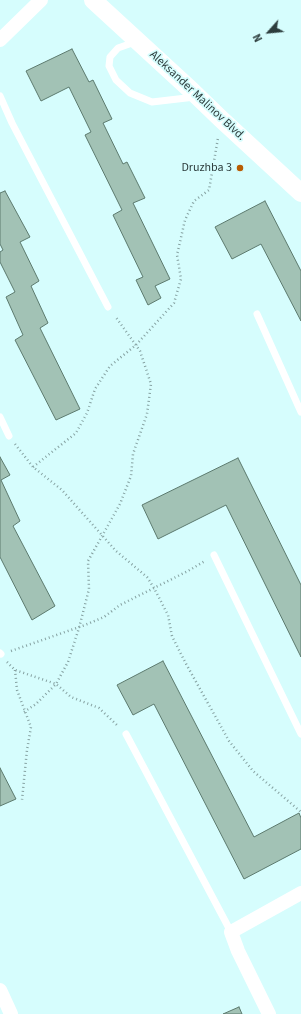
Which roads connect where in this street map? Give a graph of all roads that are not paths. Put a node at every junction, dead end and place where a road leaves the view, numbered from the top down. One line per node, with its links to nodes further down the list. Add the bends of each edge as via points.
1 (41, 0): 3 (street)
2 (92, 0): 4 (street, Aleksander Malinov Blvd.)
3 (0, 40)
4 (137, 41): 6 (street, Aleksander Malinov Blvd.); 6 (lane, via 118,48 110,57 109,66 116,80 130,93 152,102)
5 (0, 96): 8 (lane)
6 (199, 97): 7 (street, Aleksander Malinov Blvd.)
7 (301, 194)
8 (108, 307)
9 (257, 314): 10 (lane)
10 (301, 412)
11 (0, 417): 12 (lane)
12 (9, 436)
13 (214, 555): 15 (lane)
14 (126, 734): 17 (lane)
15 (301, 734)
16 (301, 893): 17 (street)
17 (231, 932): 20 (street)
18 (0, 990): 19 (street)
19 (11, 1014)
20 (268, 1014)

